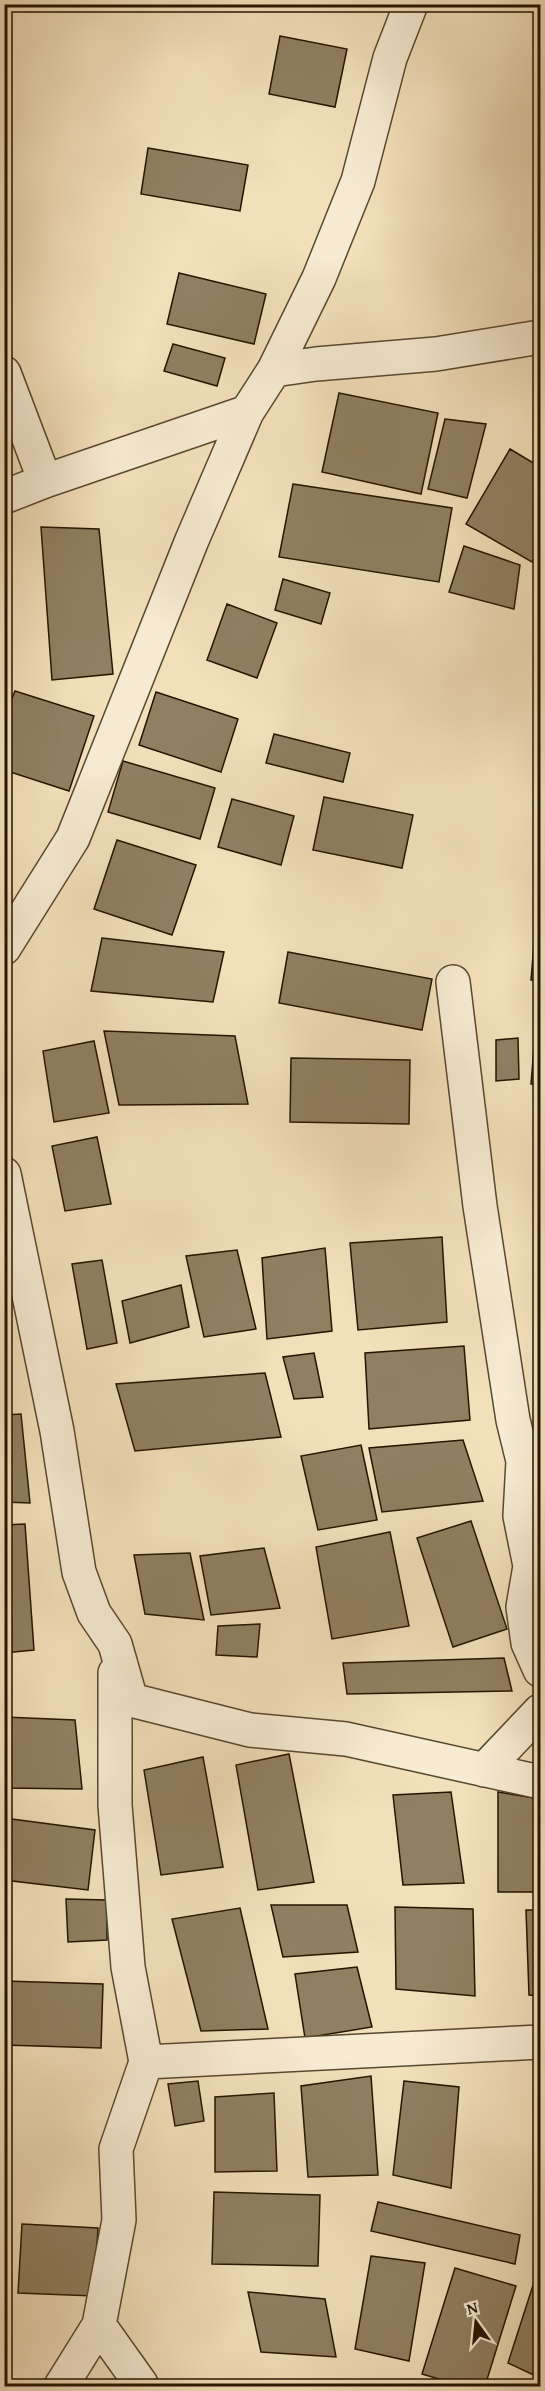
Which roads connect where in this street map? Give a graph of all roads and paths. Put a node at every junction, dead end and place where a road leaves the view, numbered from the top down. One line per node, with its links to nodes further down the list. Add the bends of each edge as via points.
1 (411, 4): 3 (street, via 390,57 358,182 319,278)
2 (540, 337): 3 (street, via 436,354)
3 (274, 370): 5 (street)
4 (4, 374): 6 (street)
5 (247, 412): 6 (street); 8 (street, via 73,838)
6 (45, 481): 7 (street)
7 (4, 497)
8 (4, 948)
9 (453, 982): 12 (street, via 480,1206 513,1420 524,1461 520,1516 530,1566 523,1607 528,1643)
10 (4, 1174): 11 (street, via 57,1431 79,1572 94,1613)
11 (115, 1644): 14 (street, via 131,1700 250,1730 346,1739); 17 (street, via 115,1805 128,1967)
12 (540, 1670)
13 (540, 1711): 14 (street)
14 (484, 1770): 15 (street)
15 (540, 1782)
16 (540, 2042): 17 (street)
17 (146, 2062): 18 (street, via 116,2149 119,2220)
18 (99, 2325): 19 (street); 20 (street)
19 (61, 2386)
20 (144, 2386)

